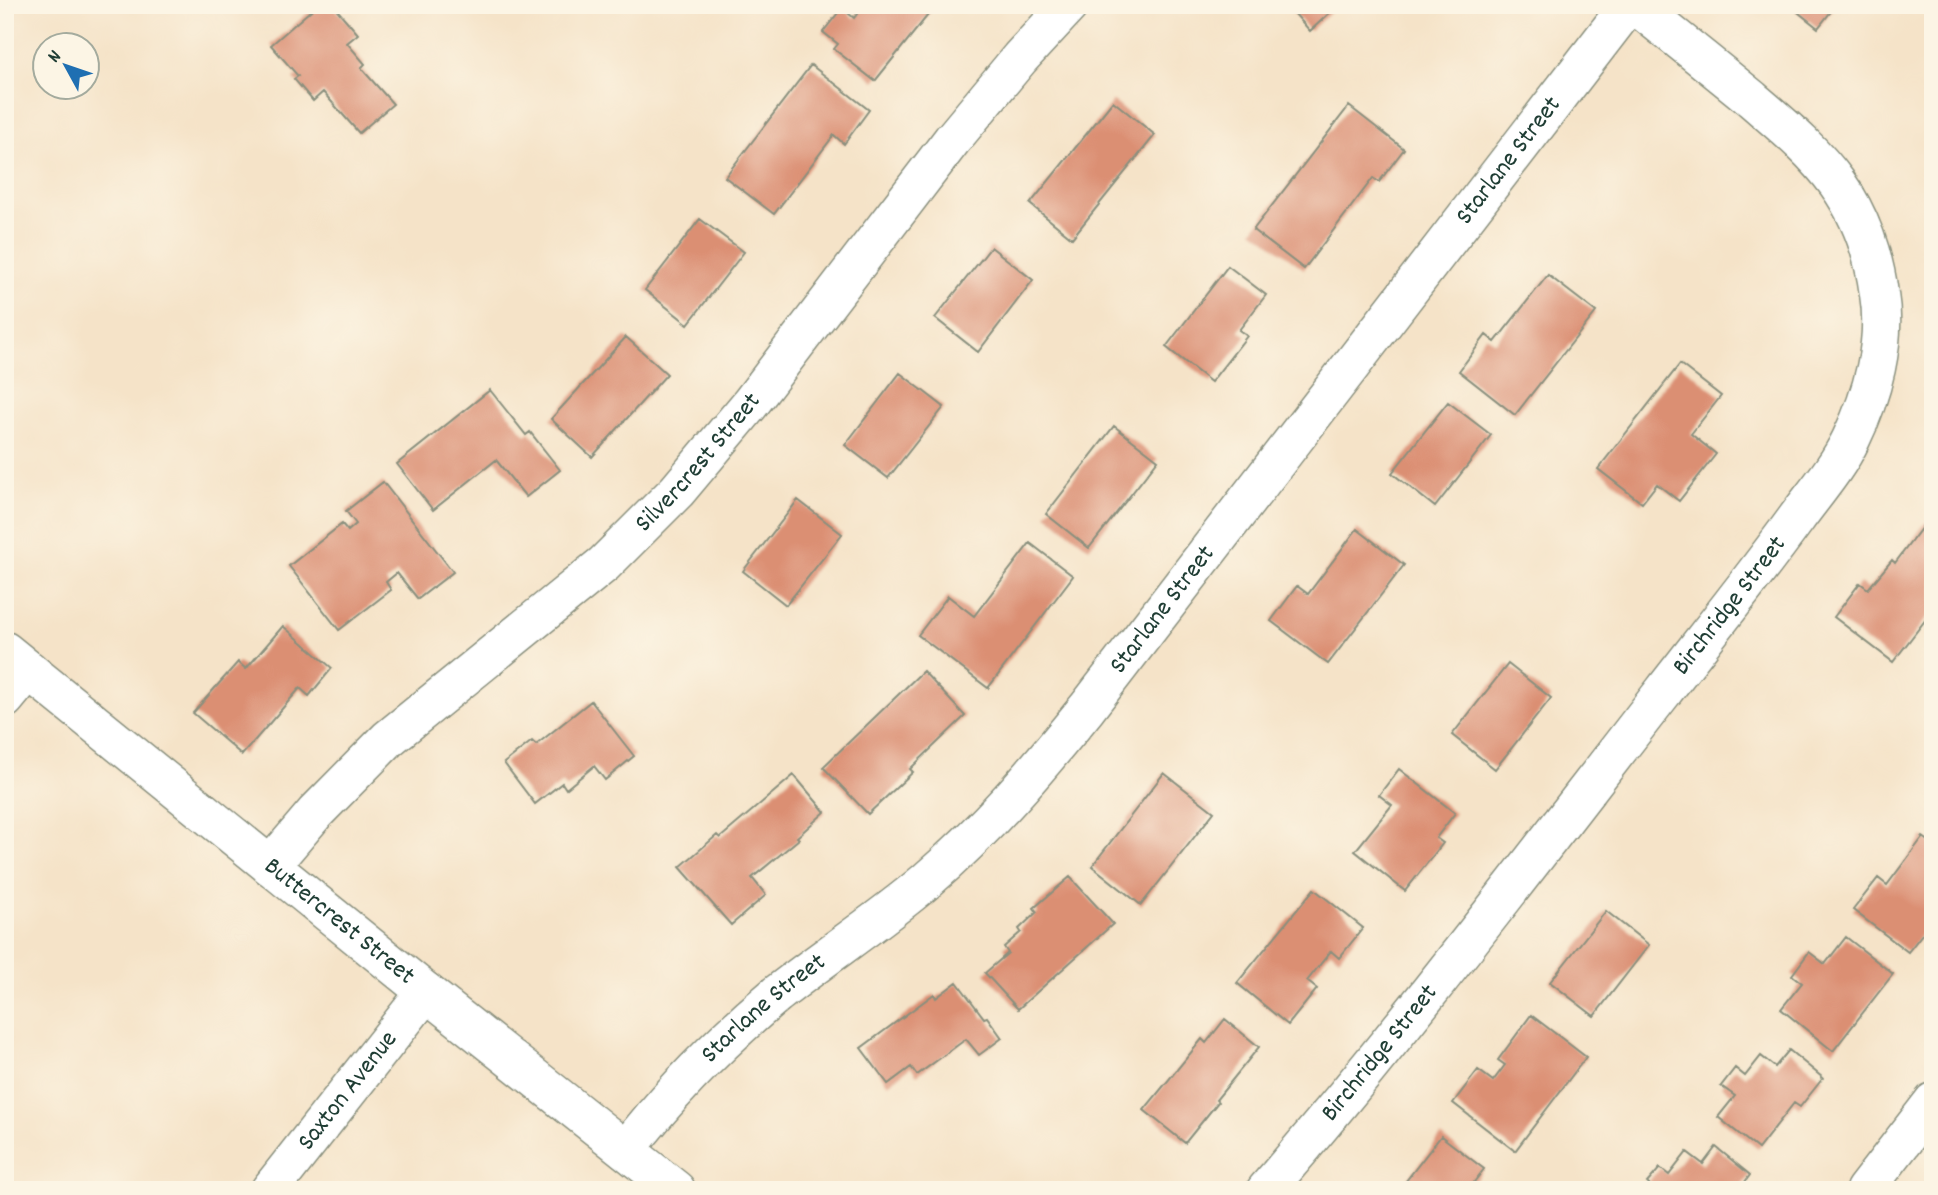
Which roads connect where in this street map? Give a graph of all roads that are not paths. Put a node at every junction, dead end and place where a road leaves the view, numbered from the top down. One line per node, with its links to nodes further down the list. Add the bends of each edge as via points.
1 (1069, 5): 6 (street, Silvercrest Street, via 952,140 750,404 677,491 604,564 388,739 323,804)
2 (1629, 5): 9 (street, Starlane Street, via 1023,787 923,884 776,995 682,1084)
3 (1635, 5): 12 (street, Birchridge Street, via 1779,122 1810,150 1837,184 1868,243 1880,296 1874,380 1841,457 1778,544 1430,991)
4 (17, 660): 5 (street); 6 (street, Buttercrest Street)
5 (5, 699)
6 (271, 866): 7 (street, Buttercrest Street)
7 (426, 992): 9 (street, Buttercrest Street); 10 (street, Saxton Avenue)
8 (1933, 1102): 13 (street)
9 (626, 1150): 11 (street, Buttercrest Street)
10 (270, 1190)
11 (676, 1190)
12 (1266, 1190)
13 (1866, 1190)

